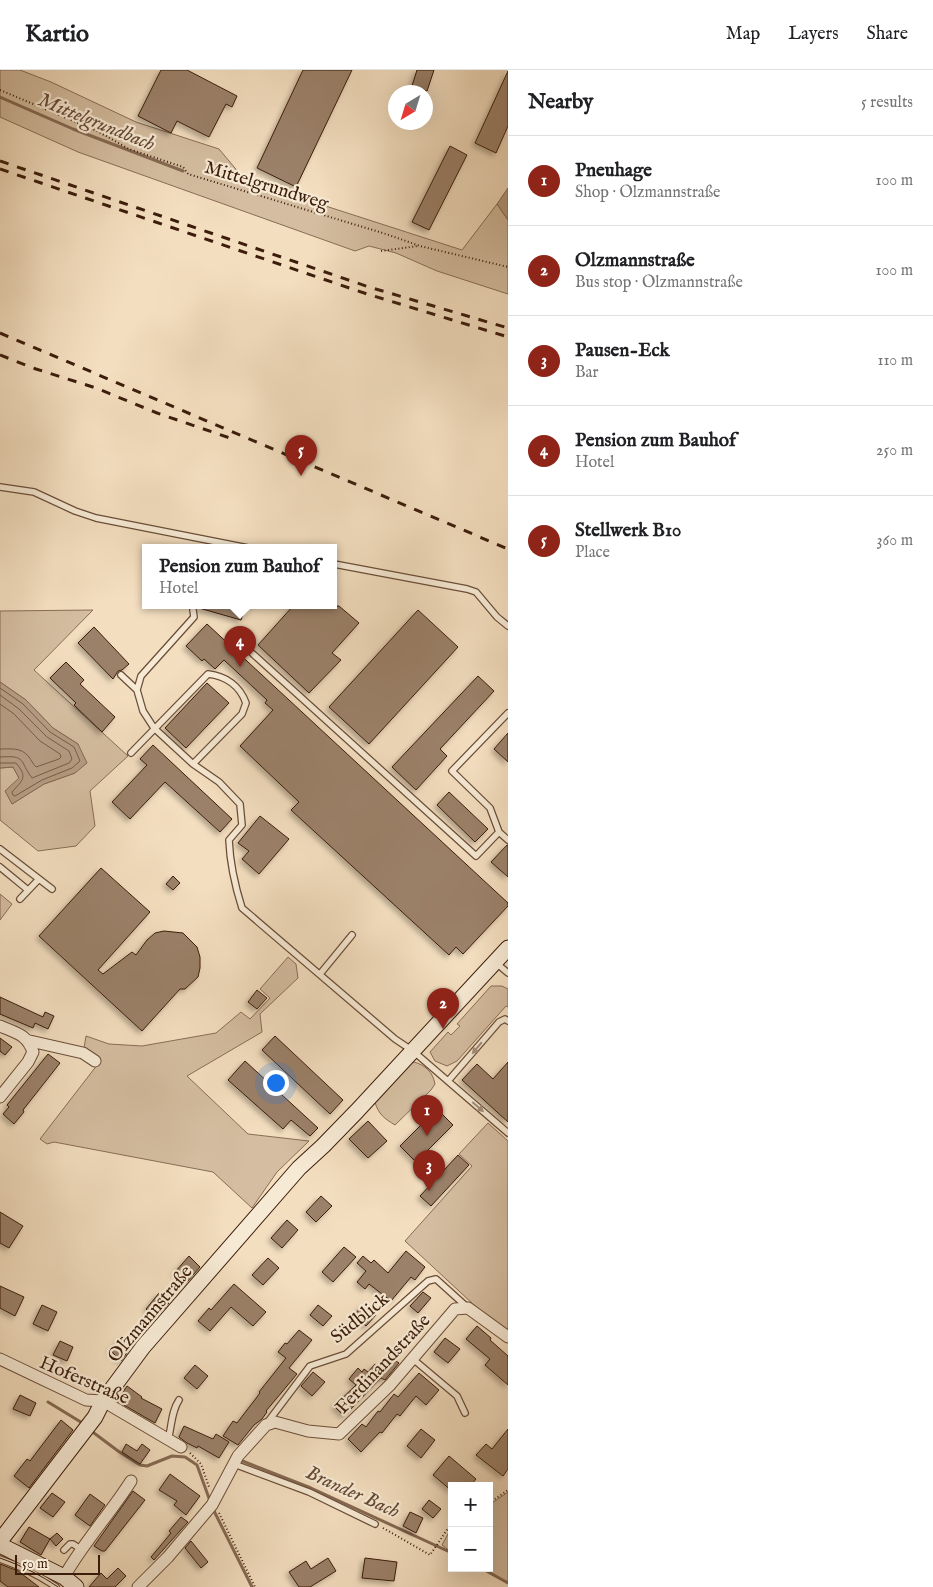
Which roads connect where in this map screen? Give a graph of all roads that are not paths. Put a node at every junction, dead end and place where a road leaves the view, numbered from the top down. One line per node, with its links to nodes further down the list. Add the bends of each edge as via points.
1 (0, 487): 2 (lane, via 34,492 96,518)
2 (228, 544)
3 (337, 565): 5 (lane, via 476,592)
4 (193, 610): 8 (lane, via 194,618 141,676)
5 (508, 626)
6 (253, 654): 13 (lane, via 476,856)
7 (121, 675): 8 (lane)
8 (137, 690): 10 (lane, via 143,710)
9 (508, 713): 13 (lane, via 452,771 490,808)
10 (154, 728): 11 (lane); 12 (lane); 12 (lane, via 208,674 225,677 232,683 243,694 246,703 242,714)
11 (131, 753)
12 (193, 764): 25 (lane, via 219,782 240,804 242,824 229,840 242,908)
13 (499, 832): 14 (lane)
14 (508, 840)
15 (0, 849): 17 (lane)
16 (0, 867): 19 (lane)
17 (39, 879): 18 (lane); 19 (lane)
18 (52, 889)
19 (28, 890): 20 (lane)
20 (20, 899)
21 (352, 935): 25 (lane)
22 (508, 948): 23 (main road, Olzmannstraße)
23 (495, 962): 24 (lane); 29 (main road, Olzmannstraße)
24 (508, 973)
25 (320, 974): 29 (lane, via 394,1039)
26 (508, 1021): 31 (lane, one-way to 31, via 499,1022)
27 (0, 1026): 28 (street)
28 (30, 1041): 30 (street, via 83,1053); 32 (street, via 33,1052 28,1062)
29 (413, 1051): 31 (lane); 39 (main road, Olzmannstraße, via 295,1173 143,1347)
30 (95, 1061)
31 (448, 1081): 33 (lane, one-way to 33)
32 (0, 1097)
33 (508, 1133)
34 (468, 1308): 35 (street); 37 (street, Ferdinandstraße, via 455,1309); 41 (lane, Südblick, via 436,1279 428,1281 346,1354 310,1366)
35 (508, 1337)
36 (0, 1359): 39 (street, Hoferstraße, via 86,1400)
37 (412, 1359): 40 (lane, via 457,1396); 41 (street, Ferdinandstraße, via 339,1434 308,1431 275,1422)
38 (179, 1400): 42 (lane, via 174,1408)
39 (103, 1402): 42 (street, Hoferstraße); 47 (main road, Olzmannstraße)
40 (465, 1413)
41 (266, 1425): 44 (street)
42 (168, 1440): 43 (street, Hoferstraße)
43 (181, 1447)
44 (234, 1464): 46 (lane, via 309,1492); 52 (street, via 212,1505)
45 (132, 1481): 49 (street)
46 (375, 1524)
47 (0, 1543): 51 (main road)
48 (64, 1550): 49 (lane, via 73,1544)
49 (82, 1550): 51 (street)
50 (0, 1559): 51 (lane)
51 (65, 1584)
52 (138, 1587)

